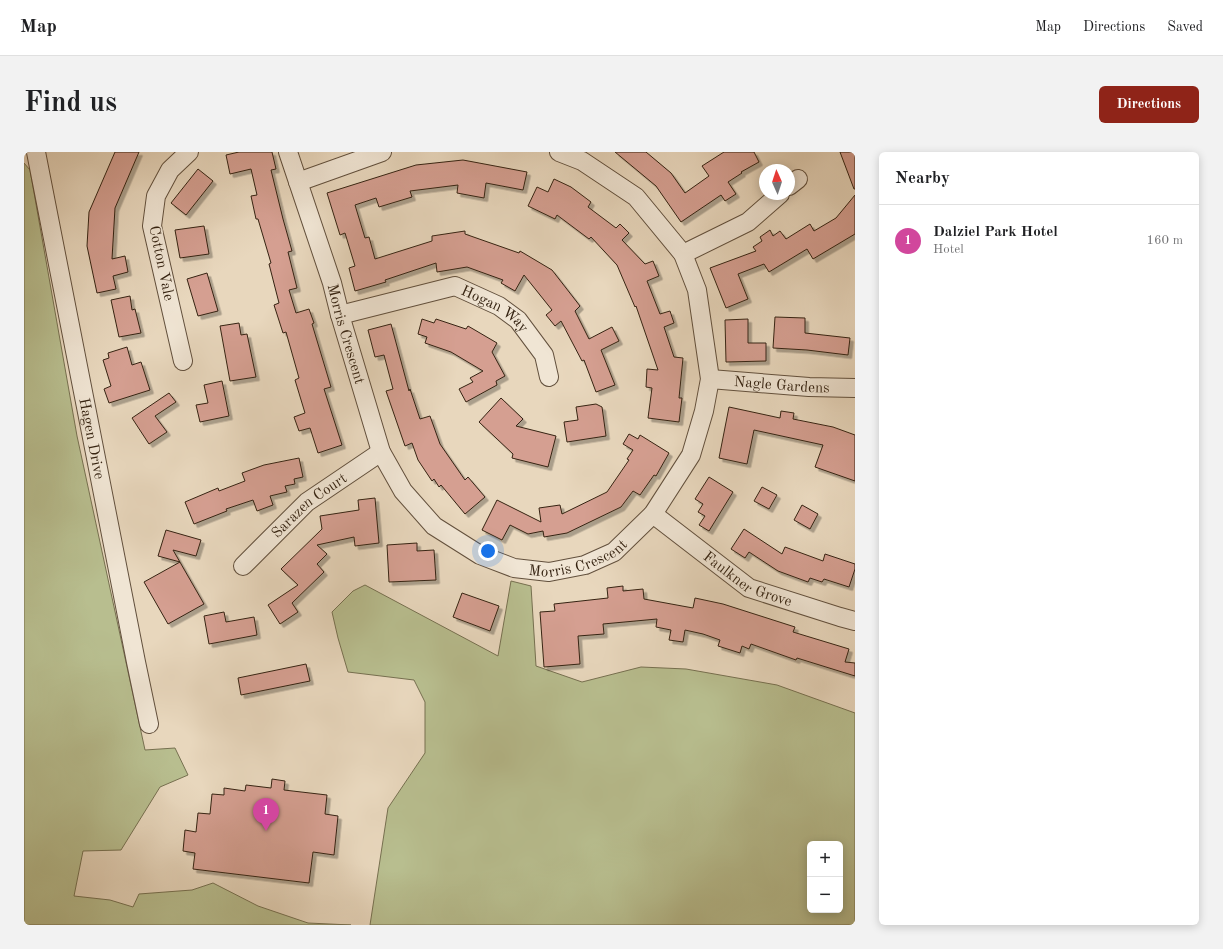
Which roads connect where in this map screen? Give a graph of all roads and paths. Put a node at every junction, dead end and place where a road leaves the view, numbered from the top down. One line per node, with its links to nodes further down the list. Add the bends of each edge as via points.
1 (36, 152): 19 (street, Hagen Drive)
2 (189, 152): 11 (street, Cotton Vale, via 170,170 156,196 152,226)
3 (288, 152): 7 (street, Morris Crescent)
4 (382, 152): 7 (street)
5 (559, 152): 6 (street, Morris Crescent)
6 (584, 156): 9 (street, Morris Crescent, via 636,197)
7 (298, 182): 10 (street, Morris Crescent)
8 (773, 200): 9 (street, via 748,222)
9 (683, 254): 13 (street, Morris Crescent, via 697,290)
10 (340, 315): 12 (street, Hogan Way, via 455,286 499,306 518,320 544,356); 15 (street, Morris Crescent)
11 (184, 361)
12 (549, 377)
13 (710, 379): 14 (street, Nagle Gardens); 16 (street, Morris Crescent, via 691,455)
14 (855, 388)
15 (381, 452): 16 (street, Morris Crescent, via 403,491 434,526 480,555 514,568 549,572 585,565 614,552); 17 (street, Sarazen Court, via 307,502)
16 (653, 514): 18 (street, Faulkner Grove, via 749,588)
17 (243, 566)
18 (855, 620)
19 (149, 724)

